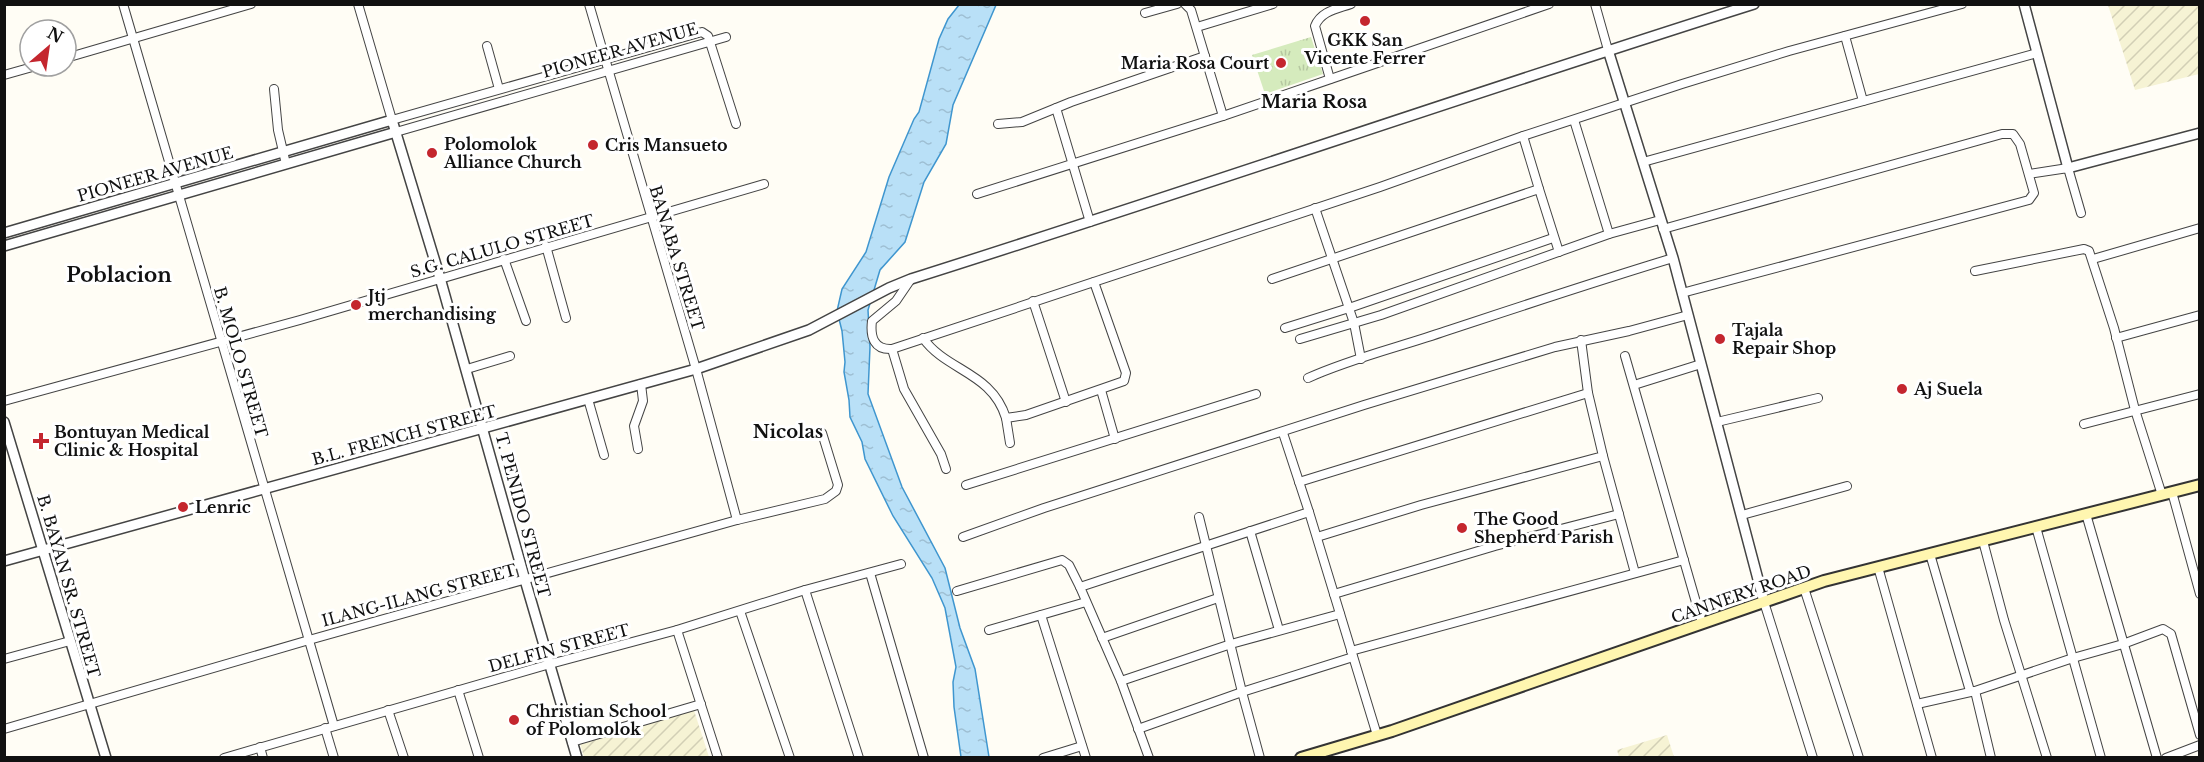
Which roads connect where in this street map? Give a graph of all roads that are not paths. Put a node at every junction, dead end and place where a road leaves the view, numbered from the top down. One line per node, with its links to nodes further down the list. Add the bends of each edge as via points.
1 (123, 4): 18 (street, B. MOLO STREET)
2 (251, 4): 18 (street)
3 (358, 4): 34 (street, T. PENIDO STREET)
4 (589, 4): 25 (street, BANABA STREET)
5 (1177, 4): 14 (street)
6 (1185, 4): 15 (street)
7 (1273, 4): 15 (street)
8 (1352, 4): 27 (street, via 1324,14 1315,26)
9 (1549, 4): 27 (street)
10 (1595, 4): 21 (street)
11 (1754, 4): 21 (street, B.L. FRENCH STREET)
12 (1962, 4): 16 (street)
13 (2024, 4): 22 (street)
14 (1145, 13)
15 (1197, 27): 24 (street)
16 (1845, 36): 30 (street); 31 (street)
17 (726, 37): 19 (street)
18 (134, 39): 23 (street); 47 (street, B. MOLO STREET)
19 (710, 41): 25 (street, PIONEER AVENUE, via 702,32); 26 (street, PIONEER AVENUE); 36 (street)
20 (487, 46): 29 (street)
21 (1608, 50): 31 (street); 56 (street, B.L. FRENCH STREET)
22 (2037, 53): 30 (street); 45 (street)
23 (78, 55)
24 (1205, 56): 32 (street); 33 (street)
25 (604, 59): 26 (street, BANABA STREET); 29 (street, PIONEER AVENUE)
26 (607, 70): 38 (street, PIONEER AVENUE); 55 (street, BANABA STREET)
27 (1330, 79): 33 (street)
28 (274, 89): 41 (street)
29 (499, 89): 34 (street, PIONEER AVENUE)
30 (1863, 101): 42 (street)
31 (1625, 103): 35 (street); 42 (street)
32 (1056, 108): 37 (street, via 1013,124); 44 (street)
33 (1223, 116): 44 (street)
34 (392, 120): 38 (street, T. PENIDO STREET); 41 (street, PIONEER AVENUE)
35 (1574, 120): 40 (street); 61 (street)
36 (735, 124)
37 (998, 124)
38 (396, 132): 43 (street, PIONEER AVENUE); 71 (street, T. PENIDO STREET)
39 (2199, 134): 45 (street)
40 (1523, 136): 49 (street); 52 (street)
41 (283, 152): 43 (street); 47 (street, PIONEER AVENUE)
42 (1643, 162): 57 (street)
43 (286, 164): 51 (street, PIONEER AVENUE)
44 (1072, 165): 50 (street); 56 (street)
45 (2068, 168): 46 (street); 53 (street)
46 (2029, 174): 57 (street, via 2017,137 2002,134); 75 (street, via 2034,193 2029,200)
47 (176, 183): 51 (street, B. MOLO STREET); 54 (street, PIONEER AVENUE)
48 (764, 184): 55 (street, S.G. CALULO STREET)
49 (1539, 189): 62 (street); 68 (street)
50 (977, 194)
51 (179, 195): 59 (street, PIONEER AVENUE); 88 (street, B. MOLO STREET)
52 (1315, 208): 68 (street); 74 (street)
53 (2081, 213)
54 (61, 216): 59 (street); 60 (street, PIONEER AVENUE)
55 (651, 218): 64 (street, S.G. CALULO STREET); 95 (street, BANABA STREET)
56 (1090, 222): 72 (street, B.L. FRENCH STREET)
57 (1662, 225): 61 (street); 66 (street)
58 (2199, 228): 69 (street)
59 (65, 229): 63 (street, PIONEER AVENUE)
60 (4, 233)
61 (1609, 234): 65 (street)
62 (1553, 238): 65 (street); 77 (street)
63 (4, 246)
64 (546, 246): 67 (street, S.G. CALULO STREET); 80 (street)
65 (1558, 252): 82 (street)
66 (1673, 258): 75 (street); 92 (street)
67 (504, 259): 71 (street, S.G. CALULO STREET); 81 (street)
68 (1333, 259): 73 (street); 77 (street)
69 (2093, 260): 70 (street, via 2090,251 2084,249); 85 (street)
70 (1976, 271)
71 (440, 278): 88 (street, S.G. CALULO STREET); 94 (street, T. PENIDO STREET)
72 (911, 279): 89 (street, via 896,301 872,321 875,344); 95 (street, B.L. FRENCH STREET, via 809,330)
73 (1272, 279)
74 (1094, 282): 76 (street); 99 (street, via 1126,373 1124,381)
75 (1682, 293): 78 (street)
76 (1033, 301): 84 (street); 106 (street)
77 (1349, 308): 82 (street); 83 (street)
78 (1688, 315): 87 (street); 93 (street)
79 (2199, 315): 85 (street)
80 (566, 318)
81 (526, 321)
82 (1354, 323): 86 (street); 92 (street)
83 (1285, 328)
84 (923, 338): 89 (street); 108 (street, via 930,348 987,387)
85 (2116, 338): 107 (street)
86 (1300, 339)
87 (1581, 340): 100 (street); 114 (street)
88 (221, 342): 105 (street, S.G. CALULO STREET); 125 (street, B. MOLO STREET)
89 (892, 350): 120 (street, via 904,388)
90 (510, 356): 94 (street)
91 (1625, 356): 98 (street)
92 (1361, 359): 96 (street)
93 (1701, 364): 98 (street); 110 (street)
94 (467, 369): 112 (street, T. PENIDO STREET)
95 (696, 369): 97 (street, B.L. FRENCH STREET); 132 (street, BANABA STREET)
96 (1308, 378)
97 (641, 384): 104 (street, B.L. FRENCH STREET); 117 (street, via 644,401 634,426)
98 (1634, 386): 141 (street)
99 (1101, 390): 106 (street); 115 (street)
100 (1588, 393): 119 (street); 121 (street)
101 (1256, 394): 115 (street)
102 (2199, 394): 107 (street)
103 (1818, 398): 110 (street)
104 (588, 399): 112 (street, B.L. FRENCH STREET); 118 (street)
105 (4, 400)
106 (1066, 402): 108 (street)
107 (2135, 410): 111 (street); 126 (street)
108 (1006, 418): 116 (street)
109 (4, 422): 139 (street, B. BAYAN SR. STREET)
110 (1718, 422): 130 (street)
111 (2084, 424)
112 (484, 428): 125 (street, B.L. FRENCH STREET); 147 (street, T. PENIDO STREET)
113 (822, 432): 132 (street, ILANG-ILANG STREET, via 838,485 836,491 825,499)
114 (1283, 433): 121 (street); 135 (street)
115 (1115, 439): 122 (street)
116 (1010, 443)
117 (638, 450)
118 (604, 455)
119 (1603, 456): 128 (street); 136 (street)
120 (946, 469)
121 (1299, 482): 127 (street)
122 (966, 484)
123 (2199, 485): 126 (main road, CANNERY ROAD)
124 (1847, 486): 130 (street)
125 (263, 489): 139 (street, B.L. FRENCH STREET); 165 (street, B. MOLO STREET)
126 (2167, 494): 129 (main road, CANNERY ROAD); 153 (street)
127 (1309, 512): 134 (street); 136 (street)
128 (1619, 514): 146 (street); 152 (street)
129 (2086, 514): 133 (main road, CANNERY ROAD); 168 (street)
130 (1742, 515): 156 (street)
131 (1199, 517): 138 (street)
132 (737, 520): 147 (street, ILANG-ILANG STREET)
133 (2036, 527): 137 (main road, CANNERY ROAD); 170 (street)
134 (1250, 531): 138 (street); 163 (street)
135 (963, 537)
136 (1317, 537): 152 (street)
137 (1983, 541): 140 (main road, CANNERY ROAD); 173 (street)
138 (1206, 546): 148 (street); 154 (street)
139 (44, 551): 142 (street, B.L. FRENCH STREET); 166 (street, B. BAYAN SR. STREET)
140 (1930, 554): 144 (main road, CANNERY ROAD); 176 (street)
141 (1684, 560): 146 (street); 160 (street)
142 (4, 561)
143 (901, 564): 145 (street, DELFIN STREET)
144 (1878, 567): 149 (main road, CANNERY ROAD); 180 (street)
145 (870, 573): 150 (street, DELFIN STREET); 203 (street)
146 (1635, 573): 169 (street)
147 (525, 580): 165 (street, ILANG-ILANG STREET); 172 (street, T. PENIDO STREET)
148 (1080, 587): 151 (street, via 1069,565 1062,560); 155 (street)
149 (1804, 588): 156 (main road, CANNERY ROAD); 210 (street)
150 (805, 590): 157 (street, DELFIN STREET); 202 (street)
151 (957, 591)
152 (1334, 594): 158 (street)
153 (2199, 594)
154 (1218, 598): 164 (street); 167 (street)
155 (1086, 602): 159 (street); 164 (street)
156 (1764, 602): 160 (main road, CANNERY ROAD); 209 (street)
157 (740, 611): 161 (street, DELFIN STREET); 201 (street)
158 (1340, 614): 163 (street); 169 (street)
159 (1041, 615): 162 (street); 190 (street)
160 (1702, 623): 186 (main road, CANNERY ROAD)
161 (677, 630): 172 (street, DELFIN STREET); 179 (street)
162 (989, 630)
163 (1279, 630): 167 (street)
164 (1102, 638): 174 (street)
165 (309, 640): 178 (street, ILANG-ILANG STREET); 182 (street, B. MOLO STREET)
166 (70, 641): 171 (street); 178 (street, B. BAYAN SR. STREET)
167 (1231, 644): 174 (street); 177 (street)
168 (2123, 644): 170 (street); 187 (street, via 2163,629 2171,634); 215 (street)
169 (1352, 654): 177 (street); 186 (street)
170 (2073, 658): 173 (street); 214 (street)
171 (4, 659)
172 (550, 664): 175 (street, DELFIN STREET); 188 (street, T. PENIDO STREET)
173 (2022, 676): 176 (street); 213 (street)
174 (1121, 681): 185 (street)
175 (458, 690): 181 (street, DELFIN STREET); 198 (street)
176 (1972, 691): 180 (street); 212 (street)
177 (1242, 692): 185 (street); 207 (street)
178 (88, 704): 184 (street, ILANG-ILANG STREET); 193 (street, B. BAYAN SR. STREET)
179 (701, 704): 188 (street); 200 (street)
180 (1917, 704): 211 (street)
181 (388, 710): 182 (street, DELFIN STREET); 197 (street)
182 (334, 726): 183 (street, DELFIN STREET)
183 (325, 728): 191 (street, DELFIN STREET); 196 (street)
184 (4, 729)
185 (1138, 729): 206 (street)
186 (1377, 735): 192 (main road, CANNERY ROAD)
187 (2199, 735)
188 (572, 742): 199 (street, T. PENIDO STREET)
189 (2199, 745): 216 (street)
190 (1082, 746): 204 (street); 205 (street)
191 (260, 747): 194 (street, DELFIN STREET); 195 (street)
192 (1314, 756): 208 (main road, CANNERY ROAD)
193 (106, 758)
194 (224, 758)
195 (263, 758)
196 (334, 758)
197 (404, 758)
198 (478, 758)
199 (577, 758)
200 (718, 758)
201 (790, 758)
202 (858, 758)
203 (924, 758)
204 (1043, 758)
205 (1086, 758)
206 (1149, 758)
207 (1260, 758)
208 (1301, 758)
209 (1813, 758)
210 (1860, 758)
211 (1932, 758)
212 (1991, 758)
213 (2047, 758)
214 (2101, 758)
215 (2157, 758)
216 (2166, 758)

